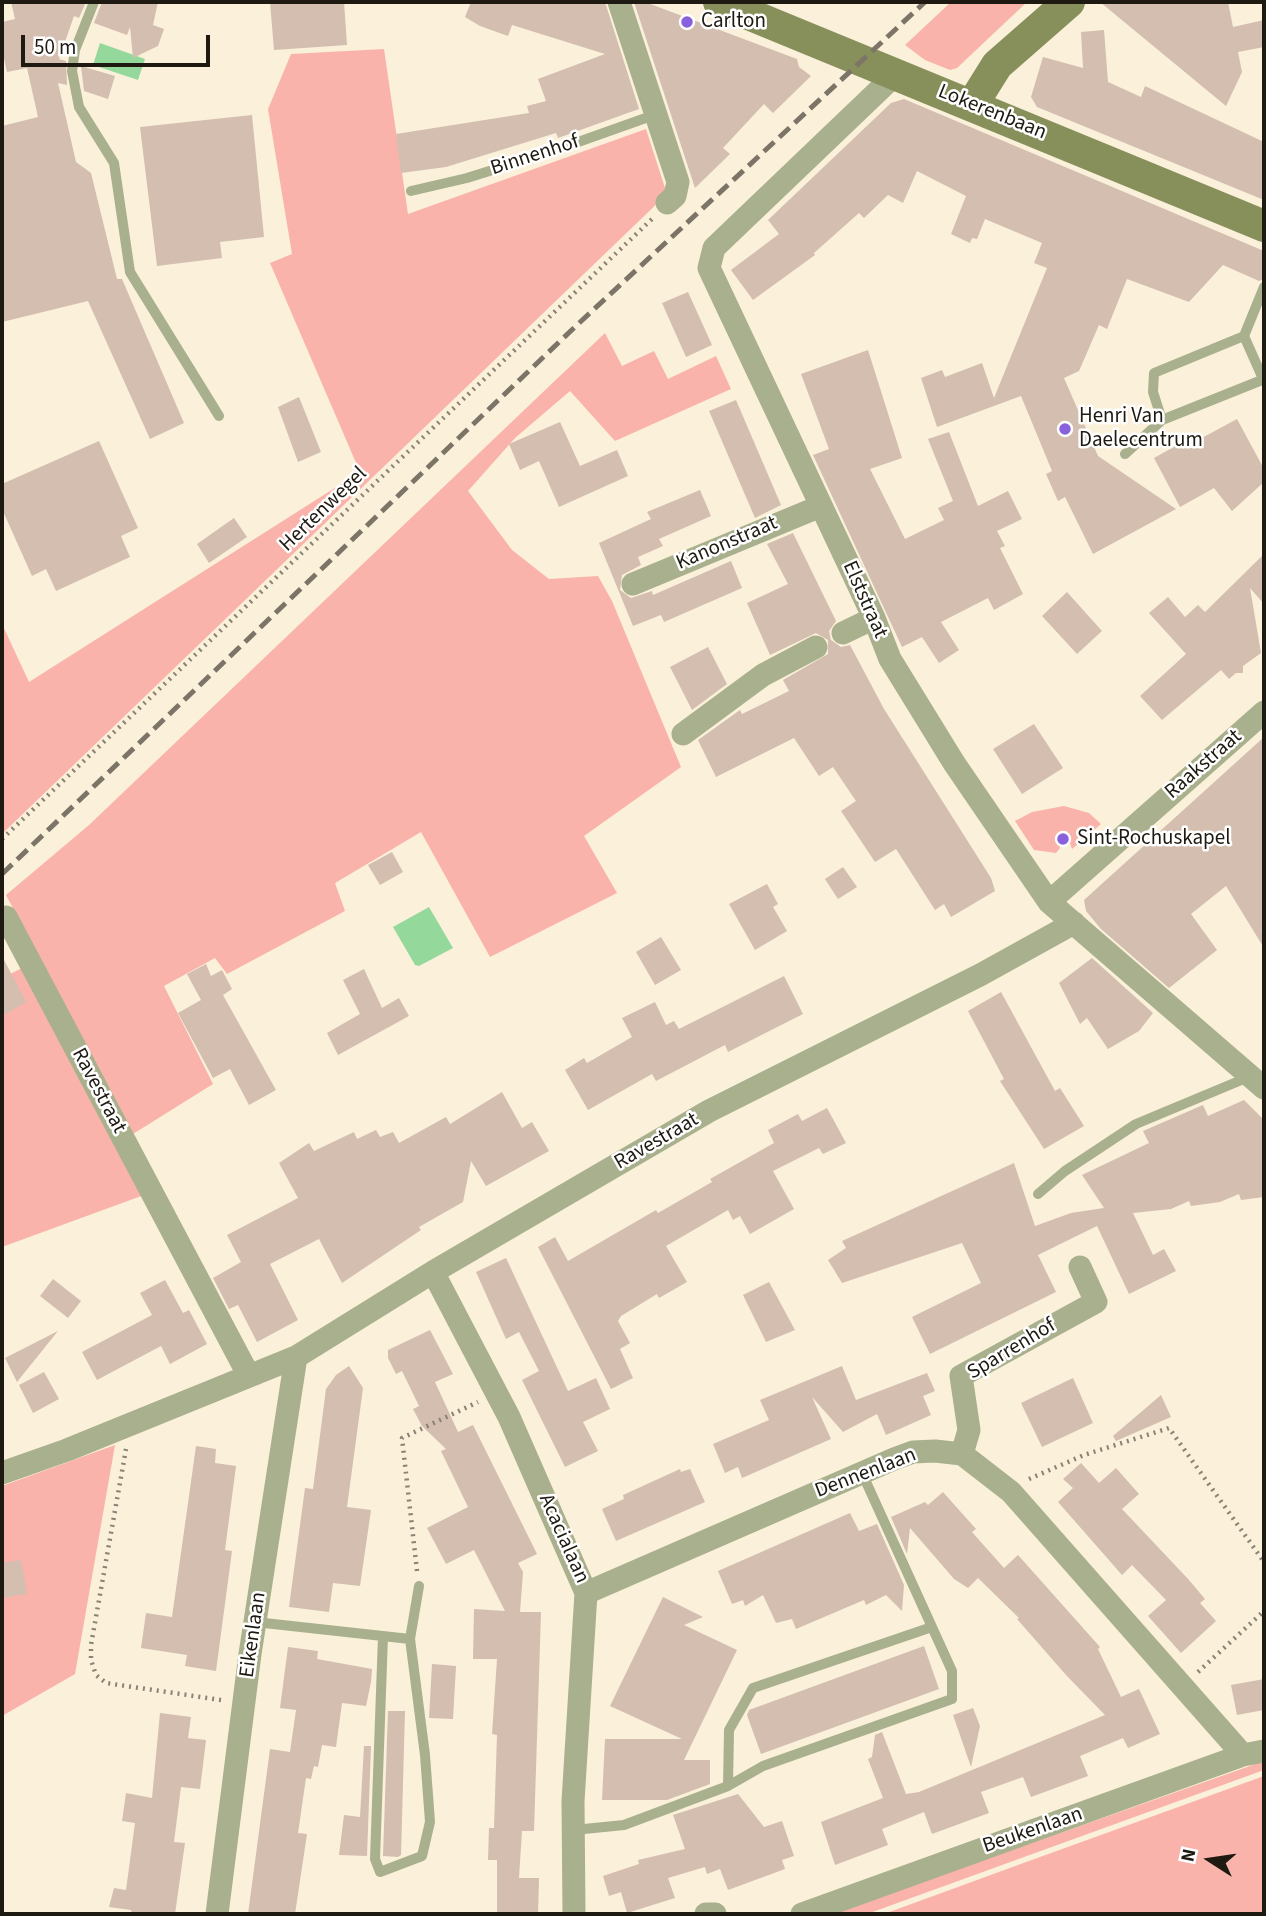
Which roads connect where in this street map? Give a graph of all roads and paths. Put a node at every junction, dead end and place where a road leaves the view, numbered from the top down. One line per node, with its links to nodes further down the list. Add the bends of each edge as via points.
1 (94, 2): 14 (lane, via 75,50 72,71 79,107 114,163 130,272)
2 (619, 2): 7 (street)
3 (719, 2): 5 (street, Lokerenbaan)
4 (1069, 2): 6 (street, via 997,65)
5 (896, 74): 6 (street, Lokerenbaan); 17 (street, Elststraat, via 714,248 709,268)
6 (972, 105): 10 (street, Lokerenbaan)
7 (657, 114): 8 (lane, Binnenhof, via 467,178); 9 (street, via 678,182 676,196)
8 (411, 191)
9 (667, 204): 24 (path, Hertenwegel)
10 (1264, 226)
11 (1264, 287): 12 (lane)
12 (1244, 336): 13 (lane); 15 (lane, via 1154,373 1153,392)
13 (1263, 380): 15 (lane)
14 (219, 415)
15 (1162, 420): 16 (lane)
16 (1125, 454)
17 (821, 506): 18 (street, Kanonstraat); 19 (street, Elststraat)
18 (633, 584)
19 (874, 618): 20 (street); 25 (street, Elststraat, via 890,659 946,751)
20 (843, 633)
21 (816, 647): 23 (street, via 763,675)
22 (1264, 712): 25 (street, Raakstraat)
23 (683, 733)
24 (2, 839)
25 (1049, 902): 27 (street, Elststraat)
26 (6, 917): 33 (street, Ravestraat)
27 (1074, 923): 28 (street, Elststraat); 31 (street, Ravestraat, via 709,1111)
28 (1260, 1077): 29 (lane, via 1136,1124)
29 (1038, 1194)
30 (1080, 1267): 36 (street, Sparrenhof, via 1096,1302 961,1376 969,1430)
31 (433, 1272): 32 (street, Ravestraat); 34 (street, Acacialaan)
32 (296, 1357): 33 (street, Ravestraat); 44 (street, Eikenlaan)
33 (249, 1376): 35 (street, Ravestraat)
34 (496, 1393): 41 (path, via 402,1438); 42 (street, Acacialaan)
35 (131, 1424): 37 (street, Ravestraat); 49 (path, via 92,1645 90,1660 96,1675 106,1683)
36 (961, 1454): 38 (street, Dennenlaan, via 913,1452); 39 (street)
37 (2, 1473)
38 (862, 1473): 42 (street, Dennenlaan); 45 (lane)
39 (1006, 1489): 40 (path, via 1084,1455 1169,1428); 48 (street)
40 (1264, 1562)
41 (419, 1586): 47 (lane)
42 (586, 1593): 52 (street, Acacialaan)
43 (1264, 1611): 48 (path)
44 (255, 1622): 46 (lane); 49 (street, Eikenlaan)
45 (929, 1628): 51 (lane, via 753,1688 729,1730); 51 (lane, via 951,1671 952,1699 763,1766)
46 (383, 1636): 47 (lane); 47 (lane, via 375,1859 380,1872 422,1856 430,1822)
47 (410, 1639)
48 (1181, 1688): 50 (street)
49 (244, 1703): 53 (street, Eikenlaan)
50 (1253, 1753): 57 (street, Beukenlaan)
51 (728, 1786): 52 (lane, via 624,1825)
52 (574, 1830): 54 (street, Acacialaan)
53 (217, 1914)
54 (574, 1914)
55 (706, 1914): 56 (street)
56 (715, 1914)
57 (802, 1914)

